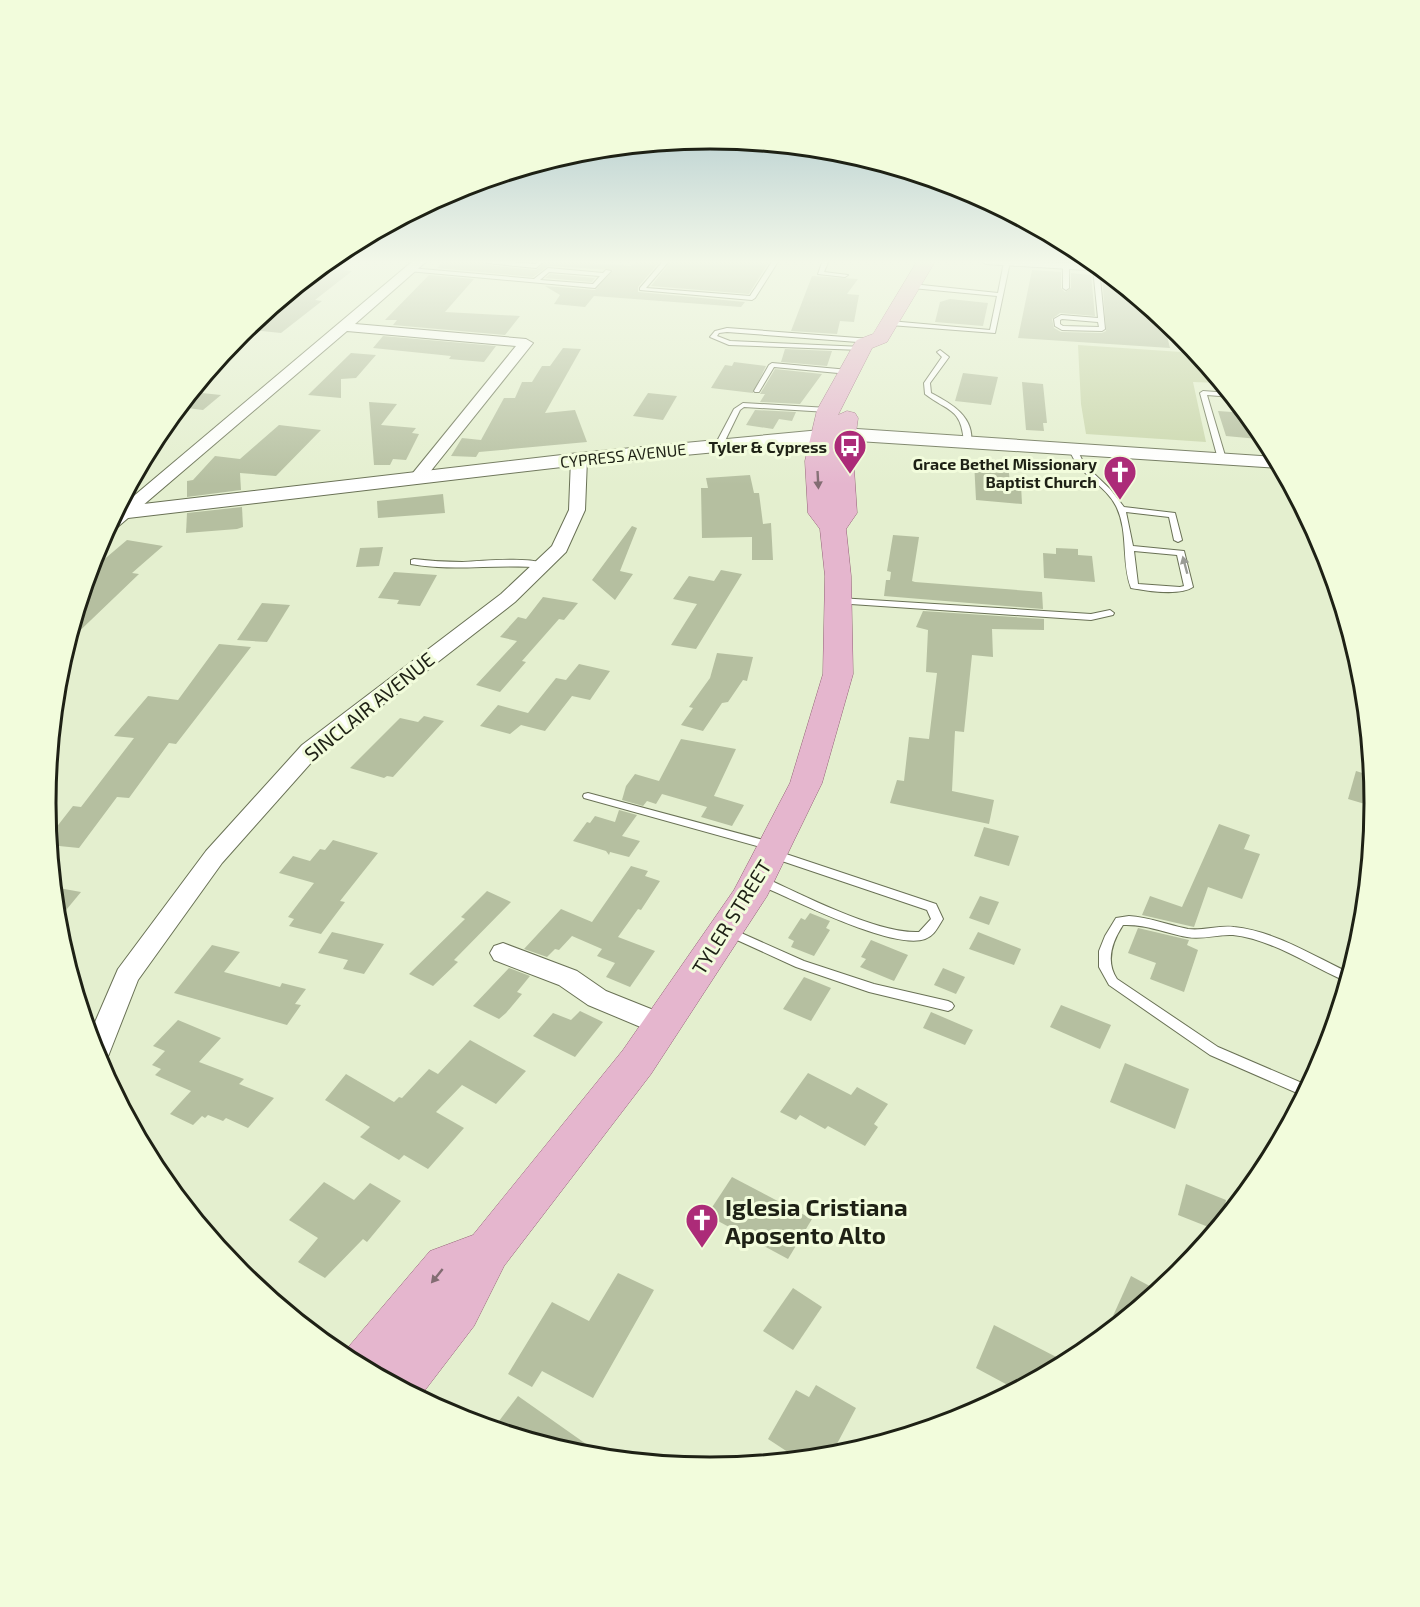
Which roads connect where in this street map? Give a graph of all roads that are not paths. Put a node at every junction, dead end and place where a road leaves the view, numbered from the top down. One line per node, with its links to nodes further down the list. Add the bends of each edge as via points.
1 (333, 335): 22 (street)
2 (434, 335): 20 (street, via 526,343)
3 (715, 335): 7 (lane, via 729,343)
4 (820, 335): 7 (lane)
5 (878, 335): 7 (main road, TYLER STREET)
6 (935, 335): 7 (lane)
7 (876, 338): 9 (main road, TYLER STREET); 13 (main road, TYLER STREET, via 885,346)
8 (940, 352): 14 (lane, via 946,357 927,383 928,394 962,415 968,426)
9 (849, 372): 10 (lane, via 772,365); 12 (main road, TYLER STREET)
10 (757, 391)
11 (1220, 394): 18 (lane, via 1203,393)
12 (828, 410): 13 (main road, TYLER STREET); 15 (lane, via 743,405 737,409)
13 (832, 435): 14 (street, CYPRESS AVENUE); 15 (street, CYPRESS AVENUE); 28 (main road, TYLER STREET, via 840,460 845,513 832,528)
14 (968, 442): 16 (street, CYPRESS AVENUE)
15 (719, 445): 17 (street, CYPRESS AVENUE)
16 (1073, 449): 18 (street, CYPRESS AVENUE); 21 (lane, via 1077,463 1108,489)
17 (579, 459): 20 (street, CYPRESS AVENUE); 27 (street, SINCLAIR AVENUE, via 577,510 560,548)
18 (1222, 459): 19 (street, CYPRESS AVENUE)
19 (1268, 462)
20 (416, 478): 23 (street, CYPRESS AVENUE)
21 (1121, 508): 24 (lane, via 1172,515); 25 (lane)
22 (125, 510)
23 (122, 517)
24 (1178, 540)
25 (1128, 548): 25 (lane, one-way to 25, via 1134,586 1186,590 1190,584 1181,553)
26 (414, 562): 27 (lane)
27 (543, 565): 37 (street, SINCLAIR AVENUE, via 508,598 310,750 214,857 127,976)
28 (838, 601): 29 (lane, via 1091,617); 31 (main road, TYLER STREET, via 838,674 806,783)
29 (1110, 613)
30 (588, 796): 31 (lane)
31 (768, 860): 31 (lane, via 932,907 937,919 922,936 909,938 874,929); 32 (main road, TYLER STREET)
32 (727, 930): 35 (lane, via 800,964 852,982); 36 (main road, TYLER STREET)
33 (502, 953): 36 (street, via 568,978 597,998)
34 (1341, 975): 38 (lane, via 1233,931 1190,934 1141,920 1120,921 1115,928 1103,961 1113,982 1214,1051)
35 (948, 1006)
36 (662, 1025): 39 (main road, TYLER STREET)
37 (100, 1040)
38 (1300, 1087)
39 (488, 1251): 40 (main road, one-way to 40, via 446,1266); 41 (main road, TYLER STREET, via 457,1310)
40 (368, 1361)
41 (402, 1381)

